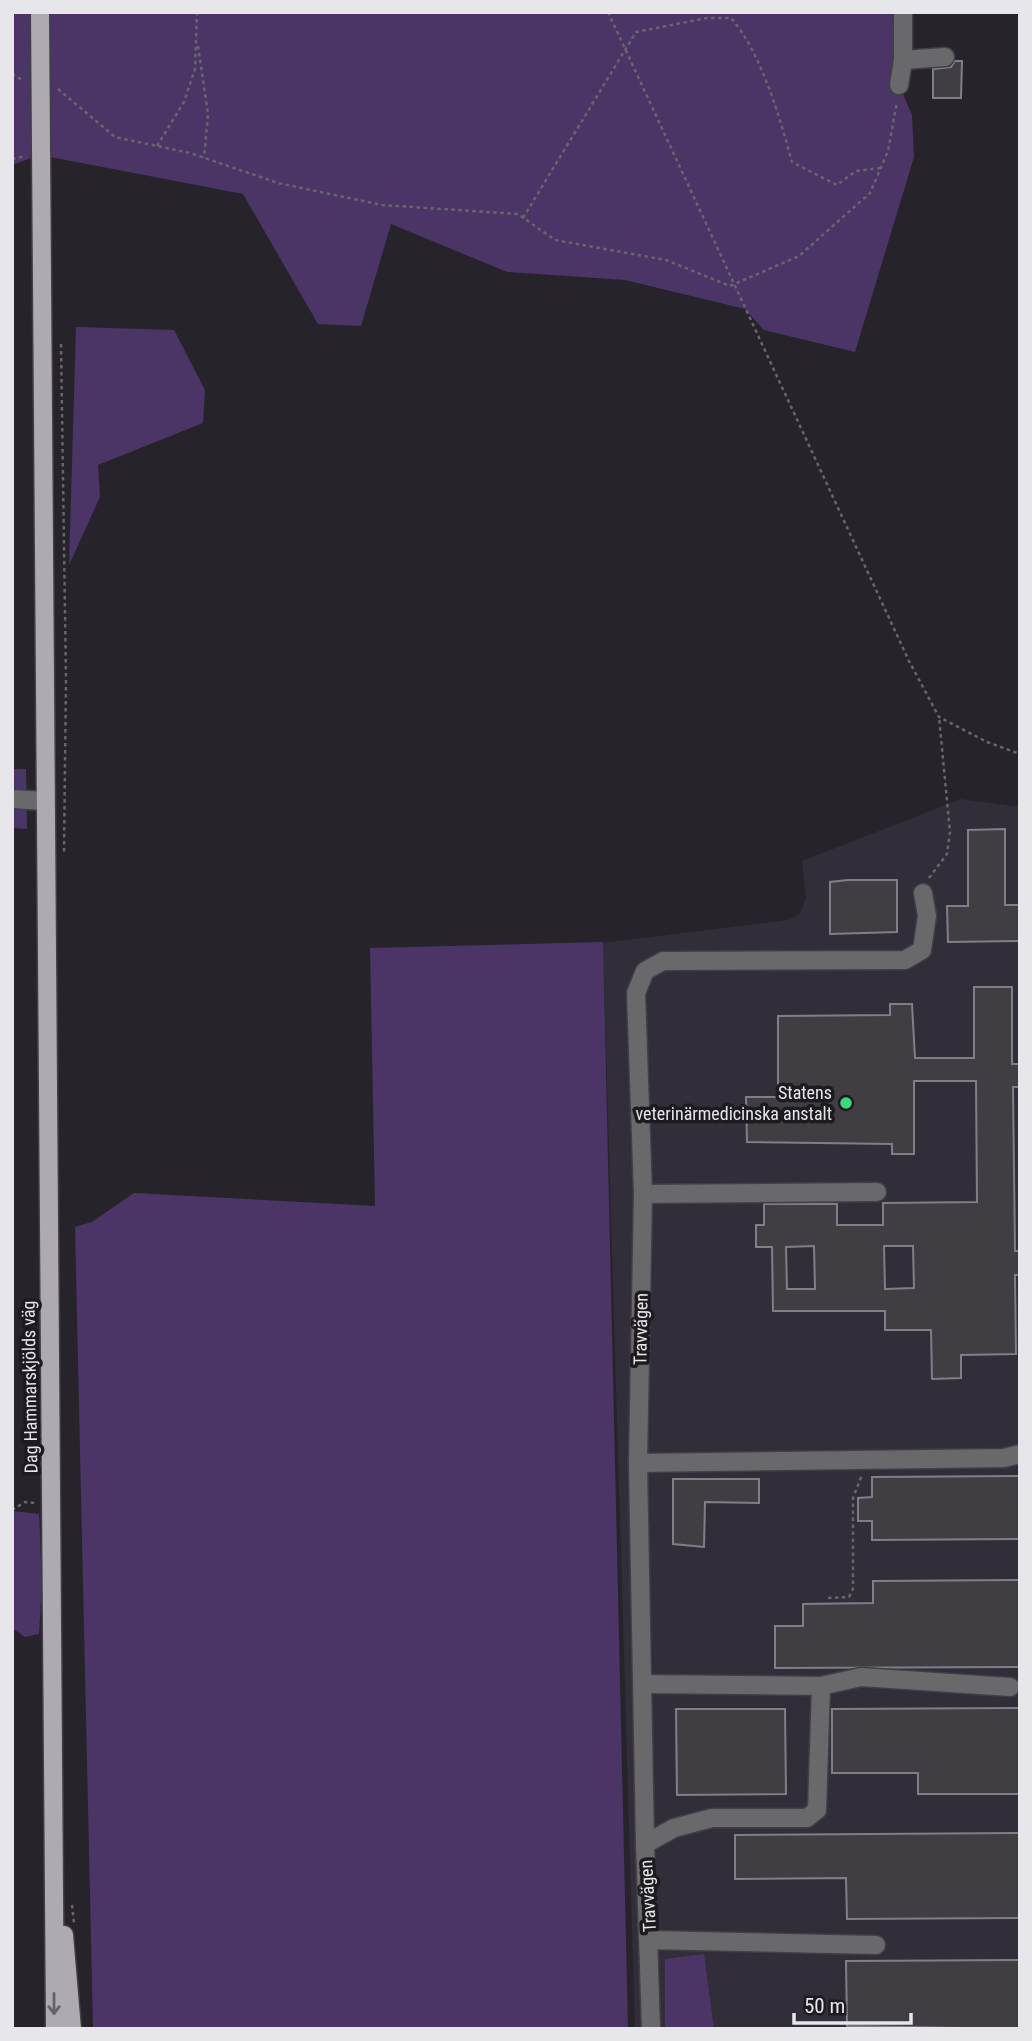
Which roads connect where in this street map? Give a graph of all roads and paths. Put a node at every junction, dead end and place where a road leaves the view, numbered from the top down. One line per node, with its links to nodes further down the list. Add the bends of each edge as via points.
1 (40, 12): 19 (main road, Dag Hammarskjölds väg)
2 (197, 12): 5 (path)
3 (608, 12): 6 (path)
4 (903, 12): 8 (street)
5 (198, 45): 11 (path, via 184,102); 12 (path, via 208,114)
6 (625, 50): 13 (path, via 636,32 731,18 747,36 780,117 792,162 837,186 856,171); 14 (path); 15 (path)
7 (945, 57): 8 (street)
8 (903, 60): 9 (street)
9 (899, 85): 13 (path)
10 (58, 89): 11 (path, via 115,137)
11 (156, 147): 12 (path)
12 (204, 158): 14 (path, via 278,183 382,205)
13 (881, 168): 15 (path, via 870,193 799,256)
14 (523, 218): 15 (path, via 555,240 666,260 730,286)
15 (736, 284): 16 (path)
16 (939, 717): 17 (path); 20 (path, via 950,832 947,853)
17 (1020, 754)
18 (12, 799): 19 (street)
19 (45, 802): 26 (main road, Dag Hammarskjölds väg)
20 (923, 894): 22 (street, Travvägen, via 927,916 922,950 905,960 663,961 646,971 636,993)
21 (877, 1192): 22 (street)
22 (643, 1194): 25 (street, Travvägen)
23 (1020, 1454): 24 (street)
24 (870, 1459): 25 (street); 28 (path, via 853,1498 853,1589 849,1597)
25 (638, 1463): 29 (street, Travvägen)
26 (52, 1504): 27 (path, via 25,1502); 32 (main road, Dag Hammarskjölds väg)
27 (12, 1510)
28 (828, 1598)
29 (643, 1684): 30 (street); 33 (street, Travvägen)
30 (821, 1686): 31 (street, via 861,1677); 33 (street, via 817,1810 807,1818 712,1818 674,1828)
31 (1010, 1687)
32 (53, 1838): 36 (main road, Dag Hammarskjölds väg, one-way to 36); 37 (main road, Dag Hammarskjölds väg)
33 (645, 1844): 34 (street, Travvägen)
34 (650, 1940): 35 (street); 38 (street, Travvägen)
35 (876, 1945)
36 (55, 2029)
37 (72, 2029)
38 (651, 2029)

